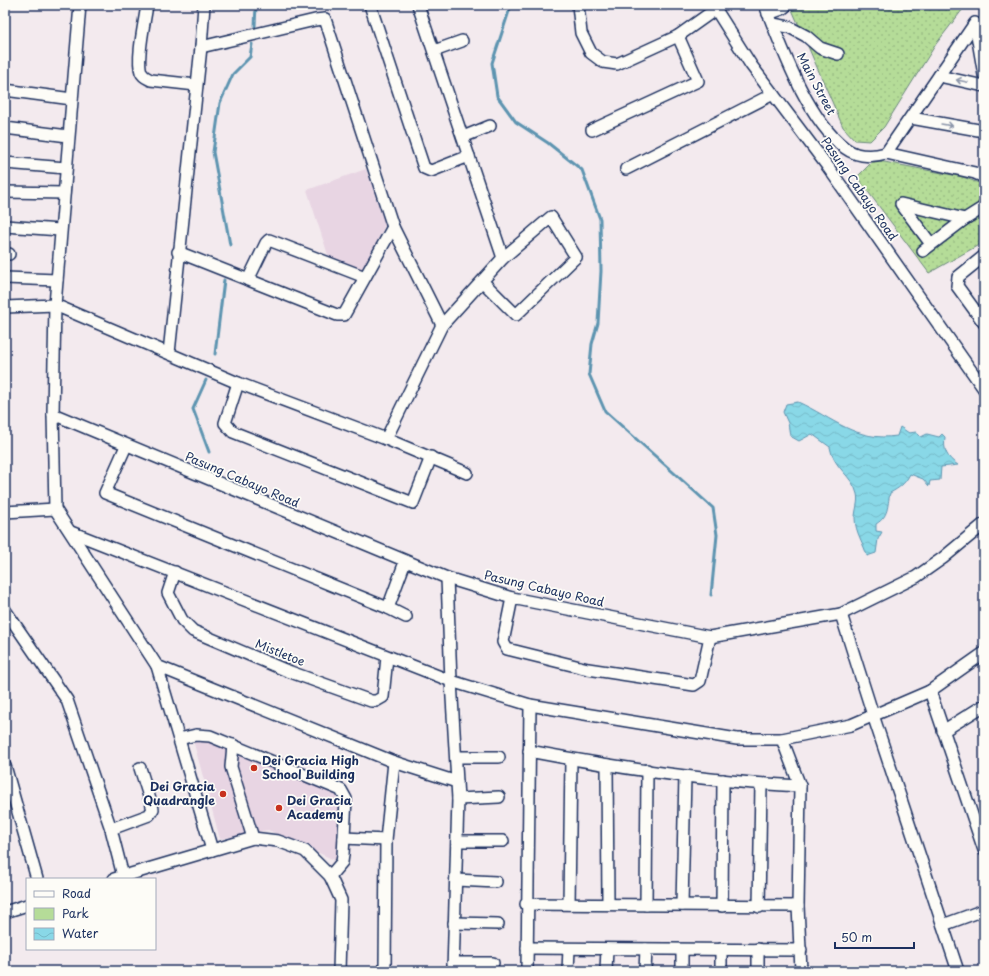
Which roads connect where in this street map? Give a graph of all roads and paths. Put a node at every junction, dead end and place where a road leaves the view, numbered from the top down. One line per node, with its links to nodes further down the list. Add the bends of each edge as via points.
1 (80, 5): 21 (street)
2 (147, 5): 17 (street, via 140,58 141,72 145,78 151,80)
3 (204, 5): 12 (street)
4 (370, 5): 30 (street, via 424,168 431,171)
5 (418, 5): 13 (street)
6 (578, 5): 10 (street, via 581,33 591,53 603,62 617,64)
7 (787, 5): 9 (street)
8 (714, 7): 10 (street); 20 (street, Pasung Cabayo Road)
9 (768, 15): 14 (street, via 806,36 820,48); 29 (street, Main Street, via 803,93 823,125 845,148 876,156)
10 (678, 36): 25 (street, via 698,81)
11 (462, 41): 13 (street)
12 (201, 47): 17 (street); 40 (street, via 325,19)
13 (434, 51): 28 (street)
14 (838, 54)
15 (984, 75): 16 (street, via 975,23)
16 (939, 76): 18 (street, one-way to 16); 22 (street)
17 (196, 85): 42 (street)
18 (984, 86)
19 (5, 90): 21 (street)
20 (773, 94): 33 (street); 56 (street, Pasung Cabayo Road, via 828,167)
21 (72, 99): 27 (street)
22 (911, 118): 26 (street, one-way to 26); 29 (street)
23 (490, 126): 28 (street)
24 (5, 128): 27 (street)
25 (592, 130)
26 (984, 131)
27 (68, 136): 32 (street)
28 (463, 137): 30 (street)
29 (886, 153): 34 (street, Main Street)
30 (469, 156): 44 (street)
31 (5, 163): 32 (street)
32 (66, 168): 36 (street)
33 (626, 169)
34 (984, 177)
35 (5, 192): 36 (street)
36 (64, 193): 41 (street)
37 (984, 207): 38 (street)
38 (965, 219): 38 (street, via 927,248 901,204)
39 (5, 226): 41 (street)
40 (393, 227): 45 (street); 53 (street)
41 (60, 230): 47 (street)
42 (178, 252): 48 (street); 54 (street)
43 (984, 256): 52 (street, via 958,277 957,286)
44 (503, 258): 49 (street); 49 (street, via 551,217 576,257 516,315)
45 (365, 277): 48 (street, via 344,315 337,316); 48 (street, via 270,240 266,243)
46 (5, 278): 47 (street)
47 (57, 280): 50 (street)
48 (248, 280)
49 (482, 281): 53 (street)
50 (55, 305): 51 (street); 54 (street); 57 (street)
51 (5, 307)
52 (984, 323)
53 (442, 325): 58 (street)
54 (169, 353): 55 (street)
55 (238, 383): 58 (street); 60 (street, via 225,423 233,432 413,503)
56 (984, 389)
57 (53, 414): 59 (street, Pasung Cabayo Road); 62 (street)
58 (386, 439): 60 (street)
59 (126, 446): 66 (street, Pasung Cabayo Road); 70 (street, via 105,493)
60 (431, 458): 61 (street)
61 (467, 474)
62 (55, 509): 63 (street); 65 (street)
63 (5, 512)
64 (984, 524): 72 (street, Pasung Cabayo Road, via 916,577)
65 (71, 532): 67 (street); 77 (street)
66 (404, 562): 68 (street, Pasung Cabayo Road); 70 (street)
67 (175, 572): 76 (street); 76 (street, Mistletoe, via 168,593 182,620 193,631 285,670 376,701 383,697)
68 (447, 578): 69 (street, Pasung Cabayo Road); 78 (street)
69 (512, 598): 74 (street, Pasung Cabayo Road); 74 (street, via 503,642 507,649 588,669 694,685 700,681)
70 (388, 608): 73 (street)
71 (5, 610): 103 (street, via 67,700)
72 (841, 614): 74 (street, Pasung Cabayo Road); 82 (street)
73 (406, 617)
74 (710, 637)
75 (984, 653): 79 (street)
76 (387, 657): 78 (street)
77 (157, 666): 84 (street); 91 (street)
78 (451, 681): 80 (street); 88 (street)
79 (930, 691): 82 (street); 83 (street)
80 (530, 705): 85 (street, via 737,739); 87 (street)
81 (984, 708): 83 (street, via 983,706)
82 (873, 715): 85 (street, via 852,725); 129 (street)
83 (943, 731): 110 (street)
84 (179, 739): 86 (street, via 196,735 210,736); 109 (street)
85 (782, 739): 100 (street)
86 (233, 745): 104 (street, via 232,767); 105 (street, via 341,790 346,799)
87 (529, 751): 90 (street); 116 (street)
88 (457, 757): 89 (street); 98 (street)
89 (499, 757)
90 (571, 759): 92 (street); 117 (street)
91 (394, 762): 98 (street); 106 (street)
92 (607, 765): 95 (street); 118 (street)
93 (5, 766): 112 (street)
94 (140, 768): 103 (street, via 153,809 149,815)
95 (647, 770): 96 (street); 120 (street)
96 (685, 776): 97 (street); 121 (street)
97 (723, 780): 99 (street); 122 (street)
98 (457, 782): 102 (street)
99 (761, 784): 100 (street); 124 (street)
100 (800, 786): 123 (street)
101 (499, 797): 102 (street)
102 (458, 799): 107 (street)
103 (111, 828): 113 (street)
104 (253, 838): 109 (street); 111 (street, via 278,841 305,851)
105 (344, 838): 106 (street); 111 (street, via 342,862)
106 (386, 840): 141 (street)
107 (458, 841): 108 (street); 114 (street)
108 (503, 841)
109 (212, 850): 113 (street)
110 (984, 850)
111 (330, 876): 140 (street, via 340,900)
112 (37, 878)
113 (118, 878)
114 (456, 880): 115 (street); 127 (street)
115 (496, 882)
116 (526, 904): 117 (street); 130 (street)
117 (569, 904): 118 (street)
118 (608, 904): 120 (street)
119 (26, 905): 126 (street)
120 (646, 905): 121 (street)
121 (682, 905): 122 (street)
122 (722, 906): 124 (street)
123 (798, 906): 124 (street); 137 (street)
124 (759, 907)
125 (984, 910): 129 (street)
126 (5, 912)
127 (454, 922): 128 (street); 139 (street)
128 (498, 924)
129 (943, 925): 150 (street)
130 (527, 948): 131 (street); 142 (street)
131 (569, 948): 132 (street); 143 (street)
132 (607, 949): 133 (street); 144 (street)
133 (646, 949): 136 (street); 145 (street)
134 (721, 949): 135 (street); 136 (street); 147 (street)
135 (758, 949): 137 (street); 148 (street)
136 (682, 950): 146 (street)
137 (801, 950): 149 (street)
138 (493, 963): 139 (street)
139 (453, 967)
140 (339, 971)
141 (385, 971)
142 (527, 971)
143 (568, 971)
144 (606, 971)
145 (645, 971)
146 (682, 971)
147 (721, 971)
148 (758, 971)
149 (801, 971)
150 (958, 971)

